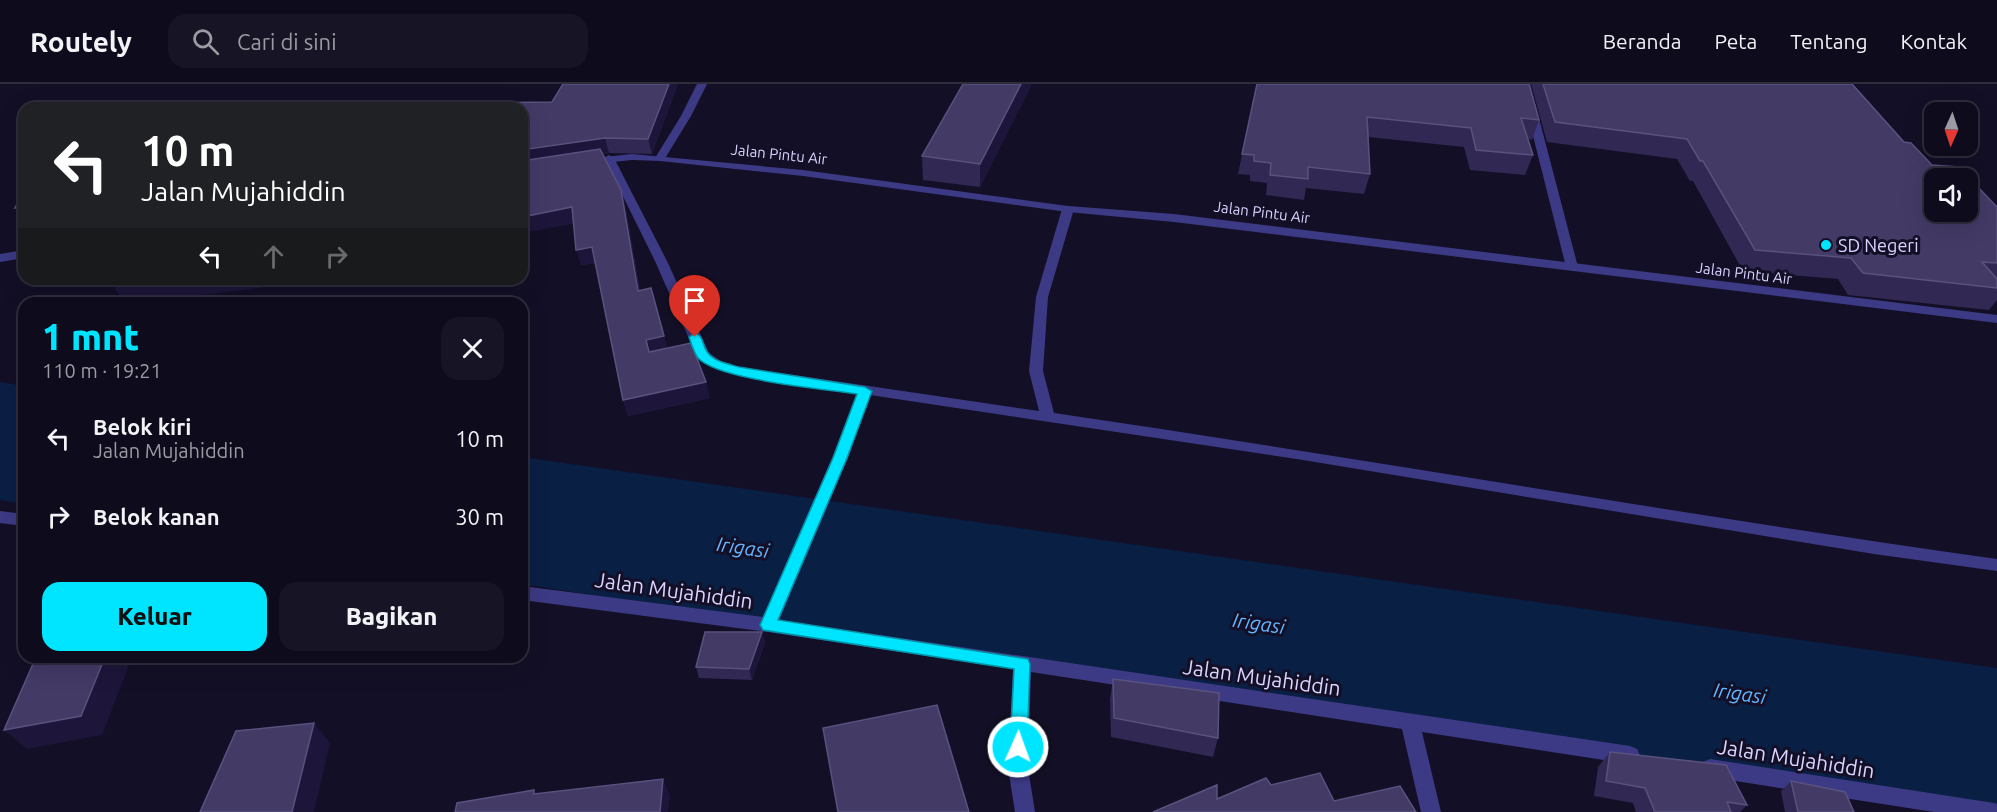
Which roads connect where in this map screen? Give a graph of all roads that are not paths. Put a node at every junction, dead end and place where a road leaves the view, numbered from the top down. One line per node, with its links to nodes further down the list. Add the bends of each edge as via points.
1 (702, 84): 4 (street)
2 (1525, 84): 9 (street)
3 (609, 158): 4 (street, Jalan Pintu Air); 5 (street, Jalan Pintu Air); 11 (street, via 703,356 738,371)
4 (660, 158): 6 (street, Jalan Pintu Air)
5 (568, 164)
6 (1068, 209): 9 (street, Jalan Pintu Air, via 1174,218); 12 (street, via 1042,297 1036,371)
7 (18, 255): 8 (street)
8 (0, 258)
9 (1572, 267): 10 (street, Jalan Pintu Air)
10 (1997, 319)
11 (865, 391): 12 (street); 17 (street)
12 (1047, 418): 15 (street)
13 (0, 517): 14 (street)
14 (18, 519)
15 (1997, 565)
16 (528, 594): 17 (street, Jalan Mujahiddin)
17 (768, 625): 18 (street, Jalan Mujahiddin)
18 (1022, 664): 19 (street, Jalan Mujahiddin); 22 (street, via 1018,768)
19 (1410, 721): 20 (street, Jalan Mujahiddin); 23 (street)
20 (1646, 758)
21 (1693, 765): 24 (street, Jalan Mujahiddin)
22 (1024, 812)
23 (1431, 812)
24 (1994, 812)

